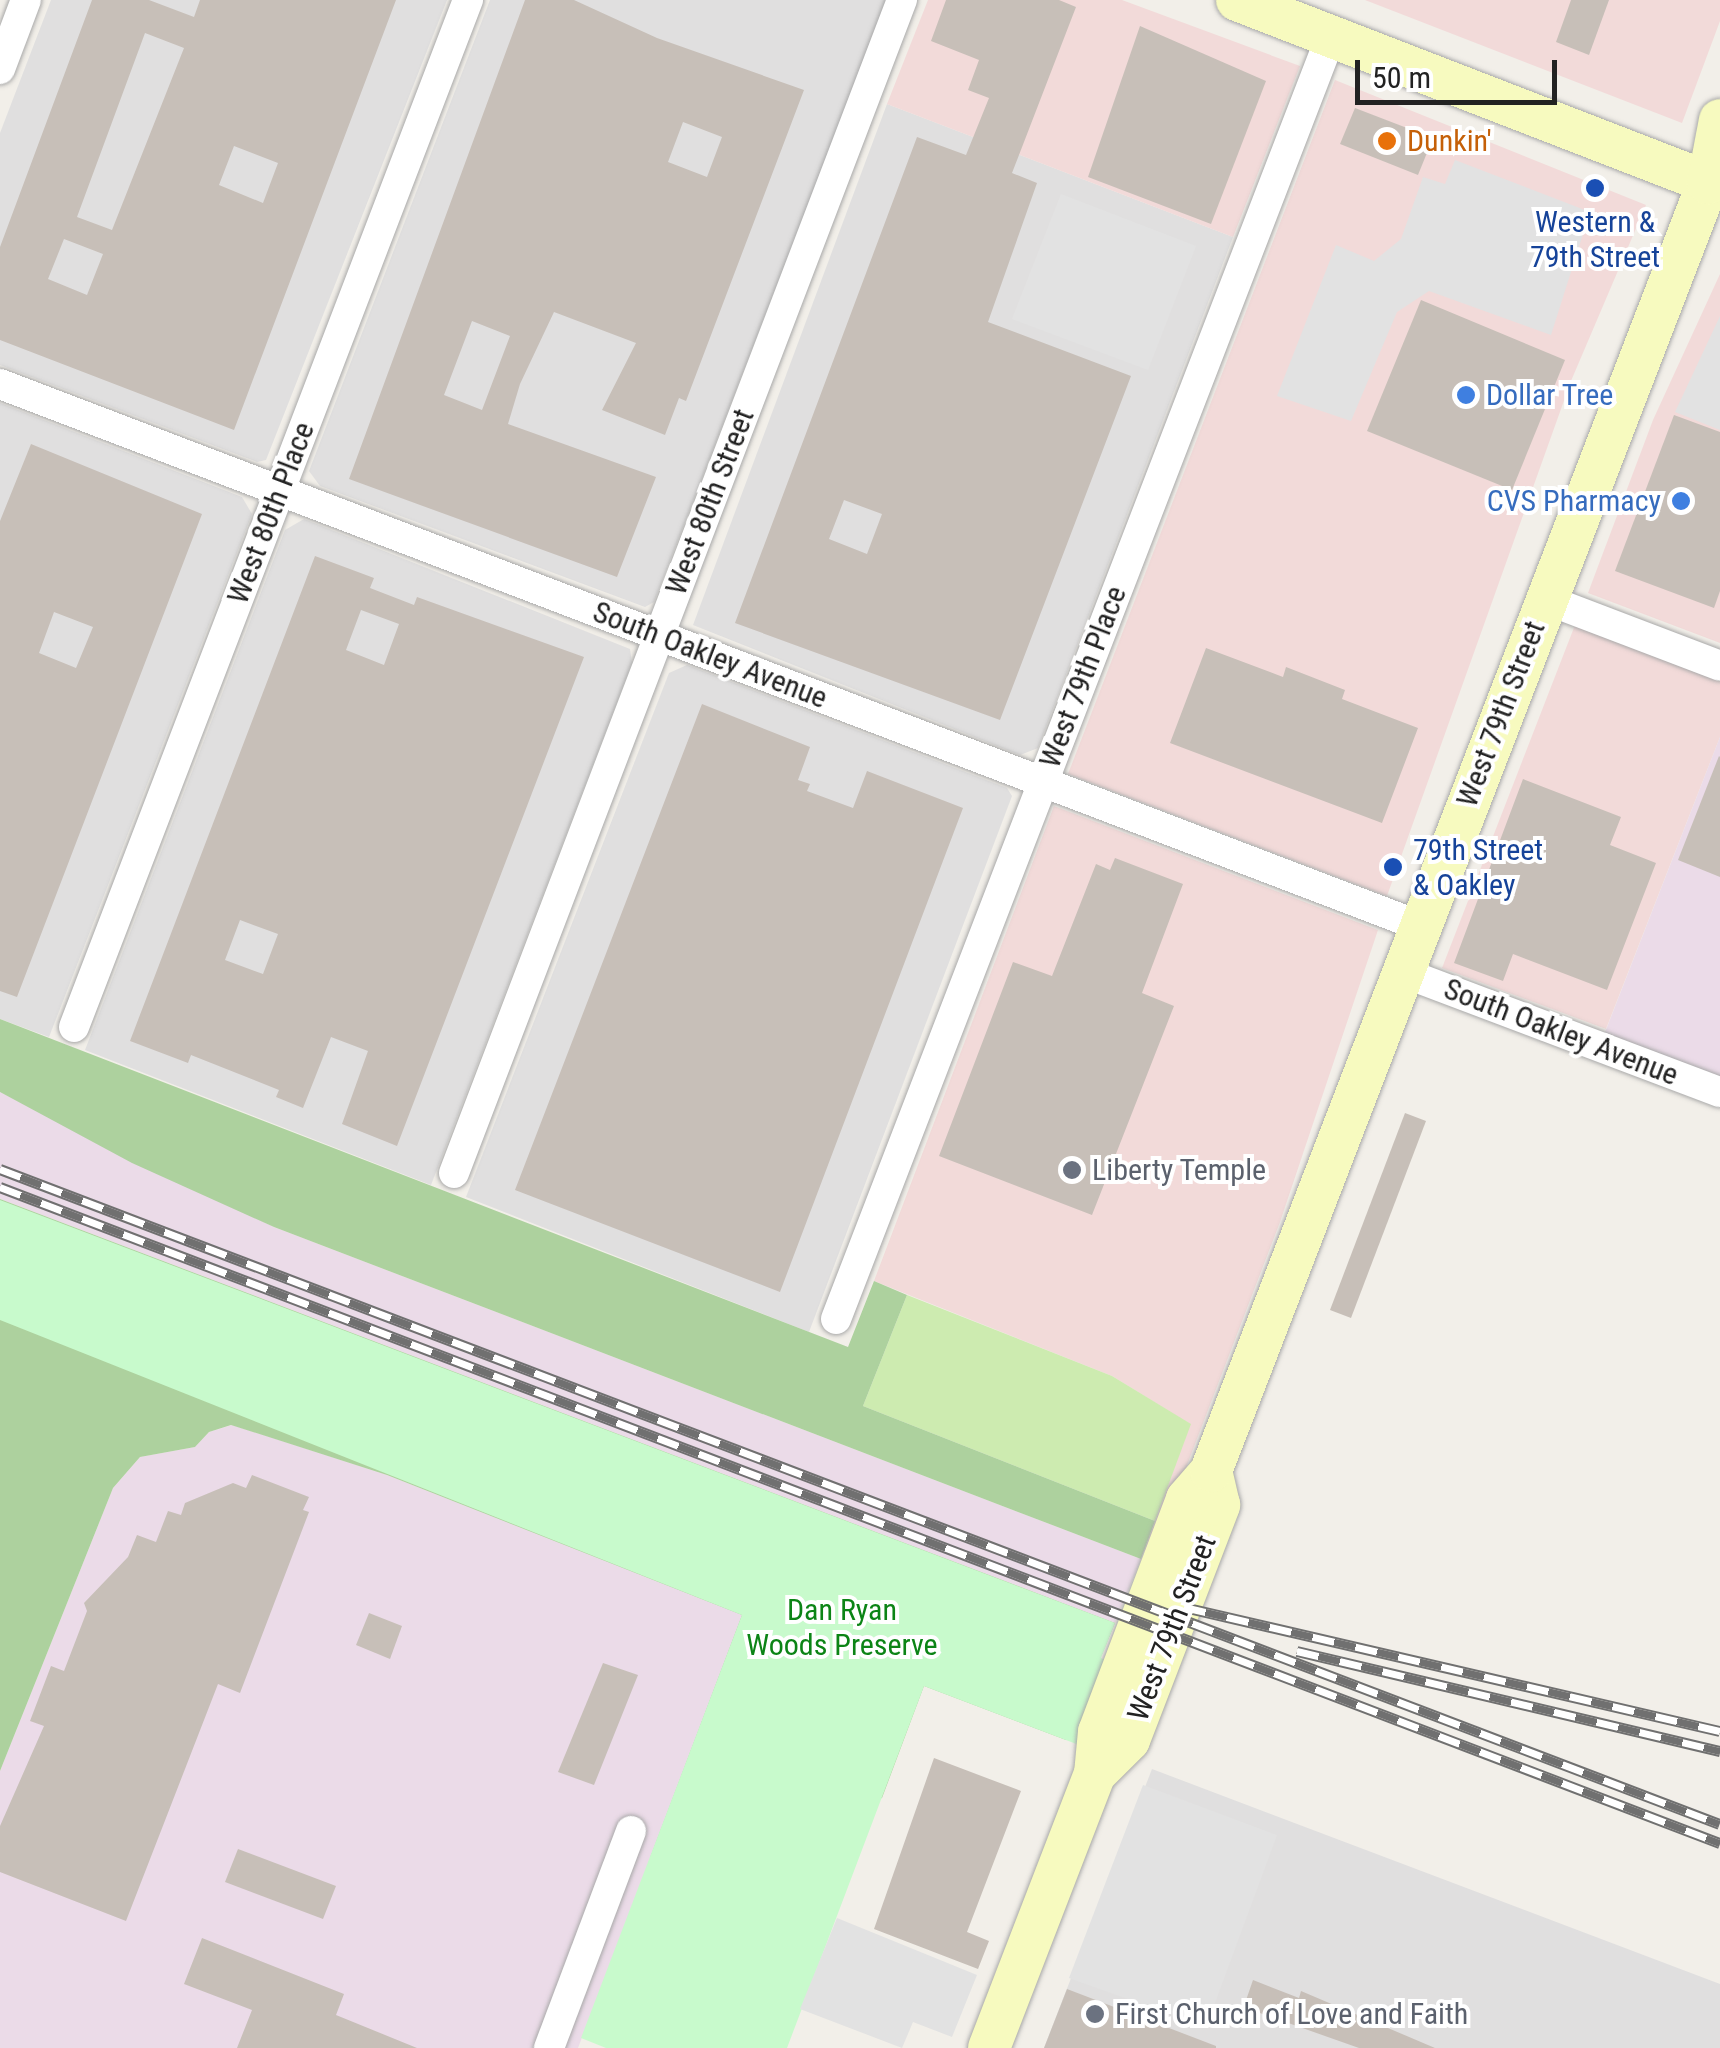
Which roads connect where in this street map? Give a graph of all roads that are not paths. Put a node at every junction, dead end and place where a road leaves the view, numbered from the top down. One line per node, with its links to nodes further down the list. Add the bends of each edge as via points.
1 (26, 0): 6 (street)
2 (468, 0): 10 (street, West 80th Place)
3 (902, 0): 12 (street, West 80th Street)
4 (1237, 0): 5 (main road)
5 (1330, 36): 8 (main road); 14 (street, West 79th Place)
6 (0, 69)
7 (1720, 120): 8 (main road, West 79th Street)
8 (1716, 179): 11 (main road, West 79th Street)
9 (0, 384): 10 (street, South Oakley Avenue)
10 (279, 491): 12 (street, South Oakley Avenue); 17 (street, West 80th Place)
11 (1546, 599): 13 (street); 15 (main road, West 79th Street)
12 (659, 635): 14 (street, South Oakley Avenue); 19 (street, West 80th Street)
13 (1720, 666)
14 (1043, 781): 15 (street, South Oakley Avenue); 20 (street, West 79th Place)
15 (1420, 926): 16 (main road, West 79th Street)
16 (1402, 972): 18 (street, South Oakley Avenue); 23 (main road, West 79th Street, via 1211,1471 1187,1499 1099,1732 1095,1774)
17 (74, 1027)
18 (1720, 1092)
19 (454, 1173)
20 (836, 1319)
21 (631, 1830): 22 (street)
22 (549, 2048)
23 (990, 2048)

